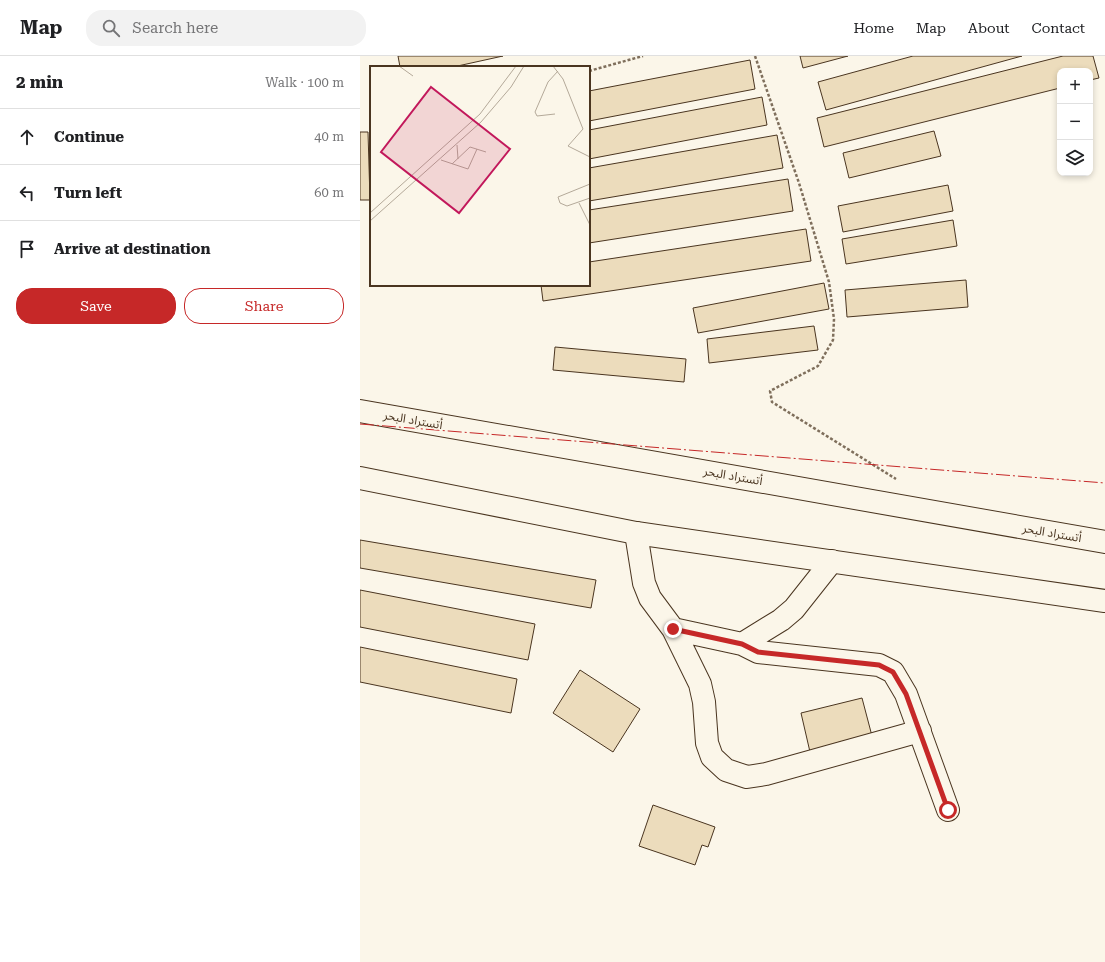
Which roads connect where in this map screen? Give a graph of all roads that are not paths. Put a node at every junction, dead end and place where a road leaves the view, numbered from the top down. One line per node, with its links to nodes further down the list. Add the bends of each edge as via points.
1 (360, 411): 4 (main road, أتستراد البحر)
2 (360, 478): 3 (main road)
3 (636, 533): 5 (main road); 7 (main road, via 644,583 650,598)
4 (1105, 542)
5 (832, 562): 6 (main road); 8 (main road, via 781,620)
6 (1105, 601)
7 (673, 629): 8 (main road); 9 (main road, via 700,684 704,702 706,743 712,757 726,770 747,777 760,775)
8 (742, 644): 9 (main road, via 758,652 879,665 893,672 900,682)
9 (920, 731): 10 (main road)
10 (948, 810)

